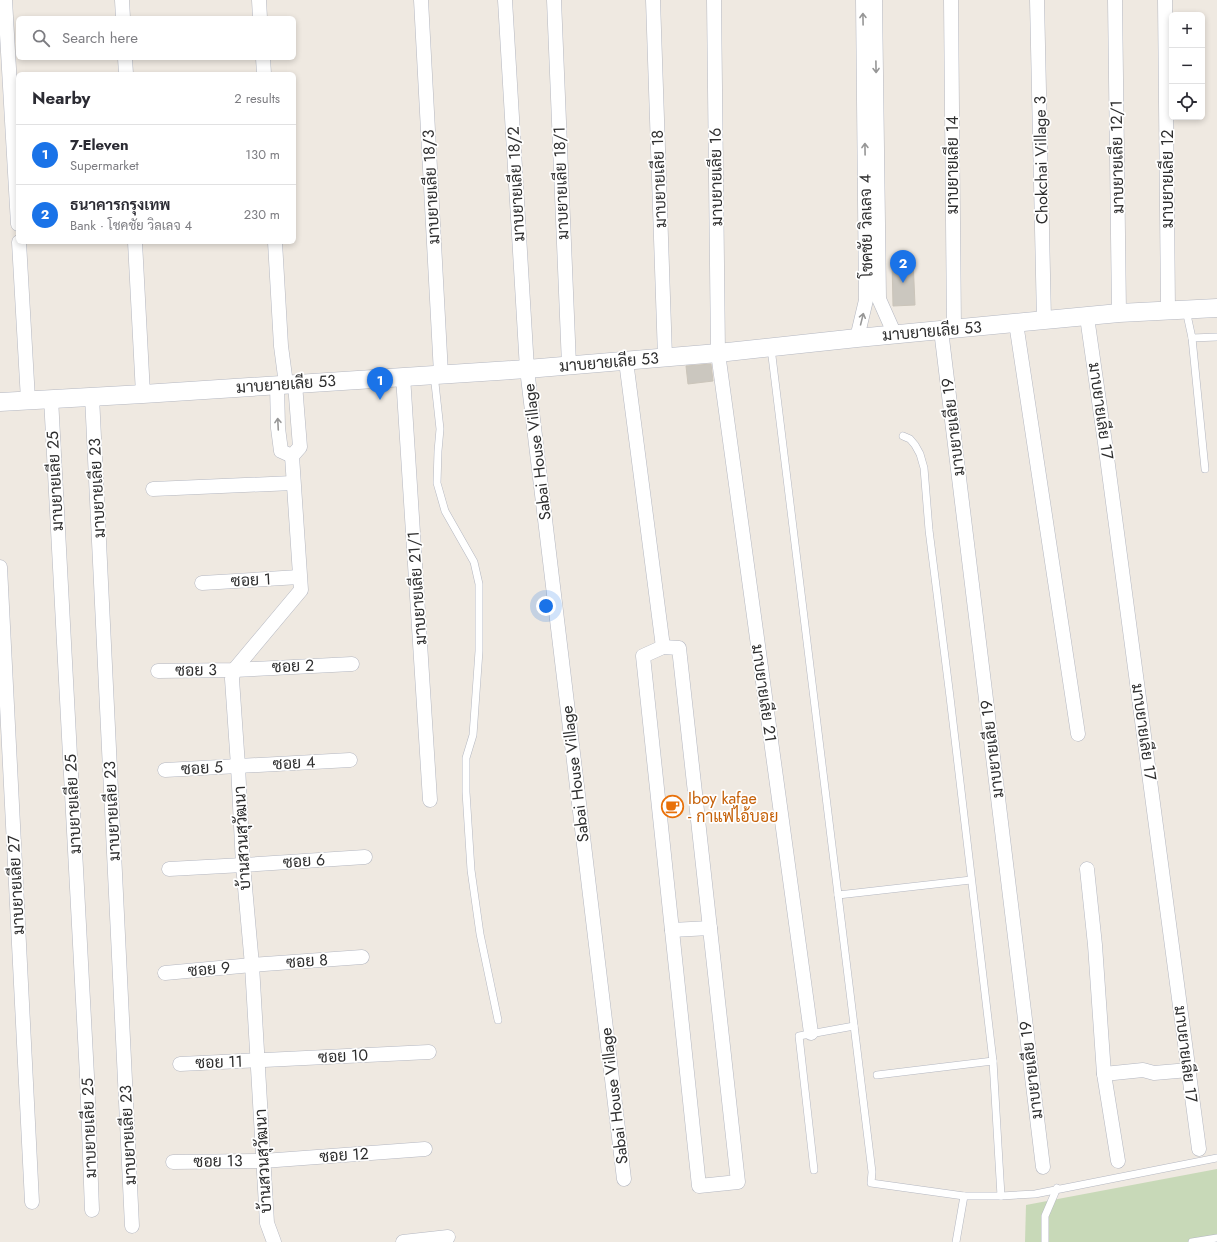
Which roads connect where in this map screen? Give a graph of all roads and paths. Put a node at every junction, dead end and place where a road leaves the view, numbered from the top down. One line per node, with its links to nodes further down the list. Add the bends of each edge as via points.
1 (5, 0): 22 (street)
2 (122, 0): 15 (street)
3 (259, 0): 16 (street)
4 (421, 0): 44 (street, มาบยายเลีย 18/3)
5 (505, 0): 43 (street, มาบยายเลีย 18/2)
6 (554, 0): 42 (street, มาบยายเลีย 18/1)
7 (653, 0): 40 (street, มาบยายเลีย 18)
8 (714, 0): 39 (street, มาบยายเลีย 16)
9 (863, 0): 21 (street, โชคชัย วิลเลจ 4, one-way to 9)
10 (876, 0): 21 (street, โชคชัย วิลเลจ 4, one-way to 21)
11 (951, 0): 33 (street, มาบยายเลีย 14)
12 (1037, 0): 31 (street, Chokchai Village 3)
13 (1115, 0): 29 (street, มาบยายเลีย 12/1)
14 (1165, 0): 27 (street, มาบยายเลีย 12)
15 (123, 16)
16 (260, 16)
17 (125, 60): 19 (street)
18 (263, 60): 20 (street)
19 (126, 72)
20 (264, 72)
21 (870, 113): 34 (street, โชคชัย วิลเลจ 4, via 879,299); 36 (street, โชคชัย วิลเลจ 4, one-way to 21, via 866,300)
22 (16, 190)
23 (19, 244): 50 (street)
24 (135, 244): 47 (street)
25 (274, 244): 46 (street)
26 (1217, 308): 28 (street, มาบยายเลีย 53)
27 (1168, 310): 28 (street, มาบยายเลีย 53); 29 (street, มาบยายเลีย 53)
28 (1186, 310): 37 (lane)
29 (1119, 313): 30 (street, มาบยายเลีย 53)
30 (1087, 317): 31 (street, มาบยายเลีย 53); 87 (street, มาบยายเลีย 17)
31 (1044, 320): 32 (street, มาบยายเลีย 53)
32 (1016, 323): 33 (street, มาบยายเลีย 53); 64 (street)
33 (947, 330): 34 (street, มาบยายเลีย 53); 96 (street, มาบยายเลีย 19)
34 (895, 335): 36 (street, มาบยายเลีย 53)
35 (1217, 337): 37 (lane)
36 (857, 338): 38 (street, มาบยายเลีย 53)
37 (1192, 338): 54 (lane)
38 (771, 348): 39 (street, มาบยายเลีย 53); 74 (lane)
39 (718, 353): 40 (street, มาบยายเลีย 53); 82 (street, มาบยายเลีย 21)
40 (665, 357): 41 (street, มาบยายเลีย 53)
41 (626, 361): 42 (street, มาบยายเลีย 53); 60 (street)
42 (569, 365): 43 (street, มาบยายเลีย 53)
43 (527, 369): 44 (street, มาบยายเลีย 53); 98 (street, Sabai House Village)
44 (437, 374): 45 (street, มาบยายเลีย 53); 80 (lane, via 440,429 437,483 445,511 474,562 479,584 479,650 472,735 466,758 466,792 471,870 480,934)
45 (403, 376): 46 (street, มาบยายเลีย 53); 68 (street, มาบยายเลีย 21/1)
46 (286, 384): 47 (street, มาบยายเลีย 53); 53 (street, via 300,447); 53 (street, one-way to 46, via 281,451 278,428)
47 (143, 394): 48 (street, มาบยายเลีย 53)
48 (92, 396): 49 (street, มาบยายเลีย 53); 104 (street, มาบยายเลีย 23)
49 (51, 398): 50 (street, มาบยายเลีย 53); 103 (street, มาบยายเลีย 25, via 87,1068)
50 (28, 400): 51 (street, มาบยายเลีย 53)
51 (0, 402)
52 (903, 436): 73 (lane, via 915,445 924,468 929,530)
53 (292, 456): 55 (street)
54 (1205, 469)
55 (293, 483): 56 (street); 58 (street)
56 (153, 489)
57 (0, 567): 102 (street, มาบยายเลีย 27)
58 (299, 577): 59 (street, ซอย 1); 62 (street, via 301,590)
59 (202, 583)
60 (663, 647): 75 (street, via 679,648); 76 (street, via 643,656)
61 (352, 664): 62 (street, ซอย 2)
62 (234, 670): 63 (street, ซอย 3); 66 (street, บ้านสวนสุวัฒนา, via 232,679)
63 (158, 671)
64 (1078, 734)
65 (350, 760): 66 (street, ซอย 4)
66 (238, 766): 67 (street, ซอย 5); 70 (street, บ้านสวนสุวัฒนา)
67 (165, 770)
68 (430, 800)
69 (365, 857): 70 (street, ซอย 6)
70 (243, 865): 71 (street, ซอย 6); 78 (street, บ้านสวนสุวัฒนา)
71 (169, 869)
72 (1087, 869): 88 (street)
73 (971, 880): 74 (lane); 85 (lane)
74 (838, 895): 81 (lane)
75 (710, 928): 76 (street); 76 (street, via 738,1182 699,1186)
76 (672, 930)
77 (362, 957): 78 (street, ซอย 8)
78 (252, 965): 79 (street, ซอย 9); 84 (street, บ้านสวนสุวัฒนา)
79 (165, 973)
80 (498, 1020)
81 (854, 1026): 82 (lane); 100 (lane, via 872,1172 871,1183)
82 (811, 1033): 97 (lane, via 799,1036)
83 (429, 1052): 84 (street, ซอย 10)
84 (258, 1060): 86 (street, ซอย 11); 93 (street, บ้านสวนสุวัฒนา)
85 (993, 1061): 89 (lane); 101 (lane)
86 (180, 1064)
87 (1189, 1070): 88 (street, via 1154,1074 1143,1070); 91 (street, มาบยายเลีย 17)
88 (1104, 1074): 94 (street)
89 (877, 1075)
90 (425, 1149): 93 (street, ซอย 12)
91 (1198, 1149)
92 (1217, 1158): 99 (lane)
93 (263, 1161): 95 (street, ซอย 13); 107 (street, บ้านสวนสุวัฒนา, via 267,1223)
94 (1118, 1161)
95 (173, 1162)
96 (1043, 1167)
97 (814, 1170)
98 (624, 1179)
99 (1057, 1188): 101 (lane, via 1035,1194); 110 (lane, via 1045,1216)
100 (964, 1196): 101 (lane); 109 (lane)
101 (1001, 1196)
102 (32, 1202)
103 (92, 1210)
104 (132, 1226)
105 (448, 1237): 108 (street)
106 (1217, 1238): 111 (lane)
107 (274, 1242)
108 (403, 1242)
109 (956, 1242)
110 (1045, 1242)
111 (1192, 1242)

